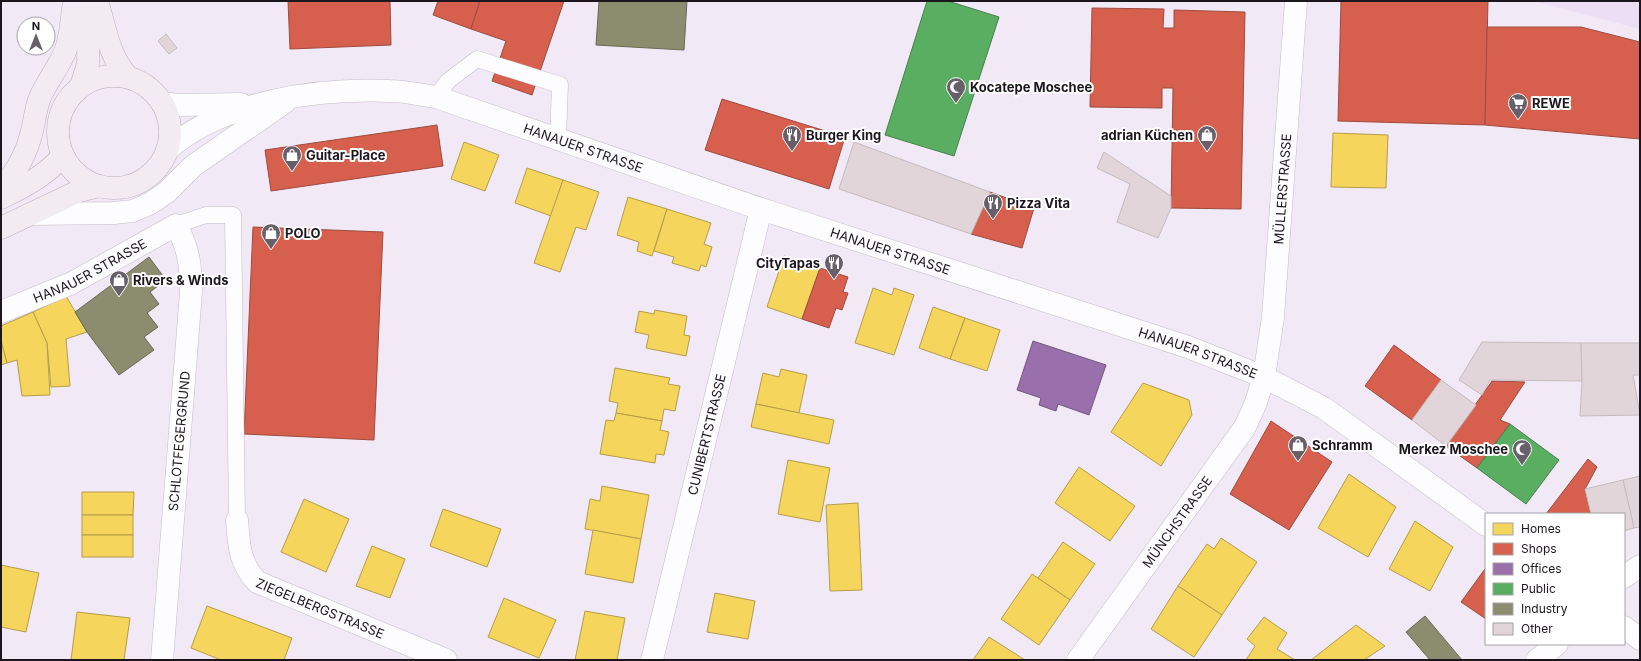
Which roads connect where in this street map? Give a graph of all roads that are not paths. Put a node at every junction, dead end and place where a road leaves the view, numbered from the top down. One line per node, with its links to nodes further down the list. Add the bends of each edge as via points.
1 (74, 1): 15 (main road, via 67,46 55,73 43,89 35,111 31,136 21,160)
2 (89, 1): 6 (main road, via 88,64)
3 (97, 1): 5 (main road, via 111,52 118,66)
4 (1296, 1): 22 (street, MÜLLERSTRASSE, via 1273,317)
5 (128, 77): 6 (main road, via 103,76); 9 (main road, via 153,91)
6 (81, 86): 13 (main road, via 62,110 58,125 58,140)
7 (436, 96): 8 (street, HANAUER STRASSE, via 370,90); 11 (street, HANAUER STRASSE); 11 (lane, via 448,81 477,59 560,84)
8 (291, 97): 10 (street, HANAUER STRASSE); 18 (street, via 193,166 167,192 151,203 133,211 114,213)
9 (162, 103): 10 (street, HANAUER STRASSE); 12 (main road, via 170,128)
10 (254, 104): 12 (street, HANAUER STRASSE, via 223,116 178,140)
11 (558, 139): 17 (street, HANAUER STRASSE)
12 (167, 150): 14 (main road, via 152,173 140,181 113,188)
13 (63, 155): 14 (main road, via 80,176); 16 (main road, via 54,167)
14 (99, 186): 18 (main road, via 79,191)
15 (1, 188)
16 (1, 198)
17 (761, 209): 22 (street, HANAUER STRASSE, via 1188,348); 32 (street, CUNIBERTSTRASSE)
18 (33, 214): 20 (main road)
19 (176, 225): 21 (street, HANAUER STRASSE, via 72,283); 23 (lane, via 206,215 233,215); 30 (street, SCHLOTFEGERGRUND, via 189,255 191,292)
20 (1, 228)
21 (1, 312)
22 (1264, 377): 24 (street, HANAUER STRASSE, via 1324,408); 33 (street, MÜNCHSTRASSE, via 1245,426)
23 (237, 520): 31 (street, ZIEGELBERGSTRASSE, via 240,554 256,582)
24 (1485, 524)
25 (1640, 566): 26 (street)
26 (1625, 577)
27 (1625, 628): 28 (street)
28 (1640, 639)
29 (1556, 645): 34 (street)
30 (162, 660)
31 (446, 660)
32 (652, 660)
33 (1078, 660)
34 (1537, 660)

